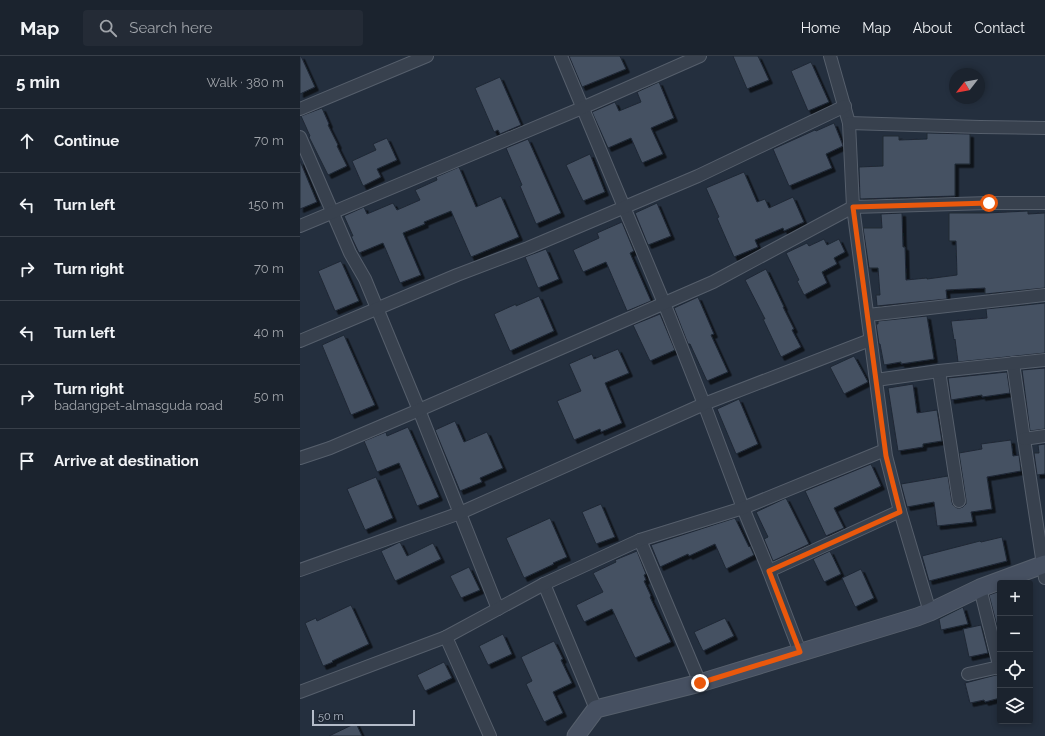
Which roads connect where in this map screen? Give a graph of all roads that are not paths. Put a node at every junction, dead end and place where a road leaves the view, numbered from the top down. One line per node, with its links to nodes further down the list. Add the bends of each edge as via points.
1 (427, 56): 7 (street)
2 (561, 56): 6 (street)
3 (700, 56): 6 (street)
4 (830, 56): 5 (street)
5 (845, 106): 8 (street); 13 (street, via 698,176)
6 (582, 108): 13 (street); 14 (street)
7 (300, 109)
8 (849, 123): 9 (street); 12 (street)
9 (1045, 128)
10 (300, 137): 14 (street)
11 (1045, 203): 12 (street)
12 (853, 207): 17 (street, via 713,282); 19 (street)
13 (623, 208): 17 (street); 18 (street)
14 (332, 212): 15 (street); 18 (street)
15 (300, 226)
16 (1045, 296): 19 (street)
17 (664, 303): 26 (street); 27 (street)
18 (377, 308): 21 (street); 27 (street)
19 (868, 315): 20 (street)
20 (870, 340): 25 (street); 26 (street)
21 (300, 341)
22 (1045, 360): 23 (street)
23 (1013, 363): 24 (street); 29 (street)
24 (939, 371): 25 (street); 32 (street)
25 (876, 380): 30 (street)
26 (704, 404): 33 (street); 35 (street)
27 (419, 410): 31 (street); 35 (street)
28 (1045, 436): 29 (street)
29 (1024, 439): 37 (street)
30 (885, 450): 33 (street); 34 (street)
31 (300, 458)
32 (959, 501)
33 (743, 508): 36 (street); 39 (street)
34 (900, 512): 39 (street); 43 (street)
35 (460, 513): 38 (street); 42 (street)
36 (640, 540): 40 (street); 49 (street)
37 (1044, 569): 41 (street)
38 (300, 570)
39 (769, 571): 45 (street)
40 (544, 584): 42 (street); 51 (street)
41 (980, 588): 43 (street); 46 (street)
42 (498, 609): 44 (street)
43 (930, 612): 45 (street)
44 (446, 637): 50 (street); 52 (street)
45 (800, 652): 49 (street)
46 (997, 656)
47 (997, 669): 48 (street)
48 (968, 674)
49 (700, 683): 51 (street)
50 (300, 692)
51 (596, 709): 53 (street)
52 (490, 736)
53 (576, 736)

